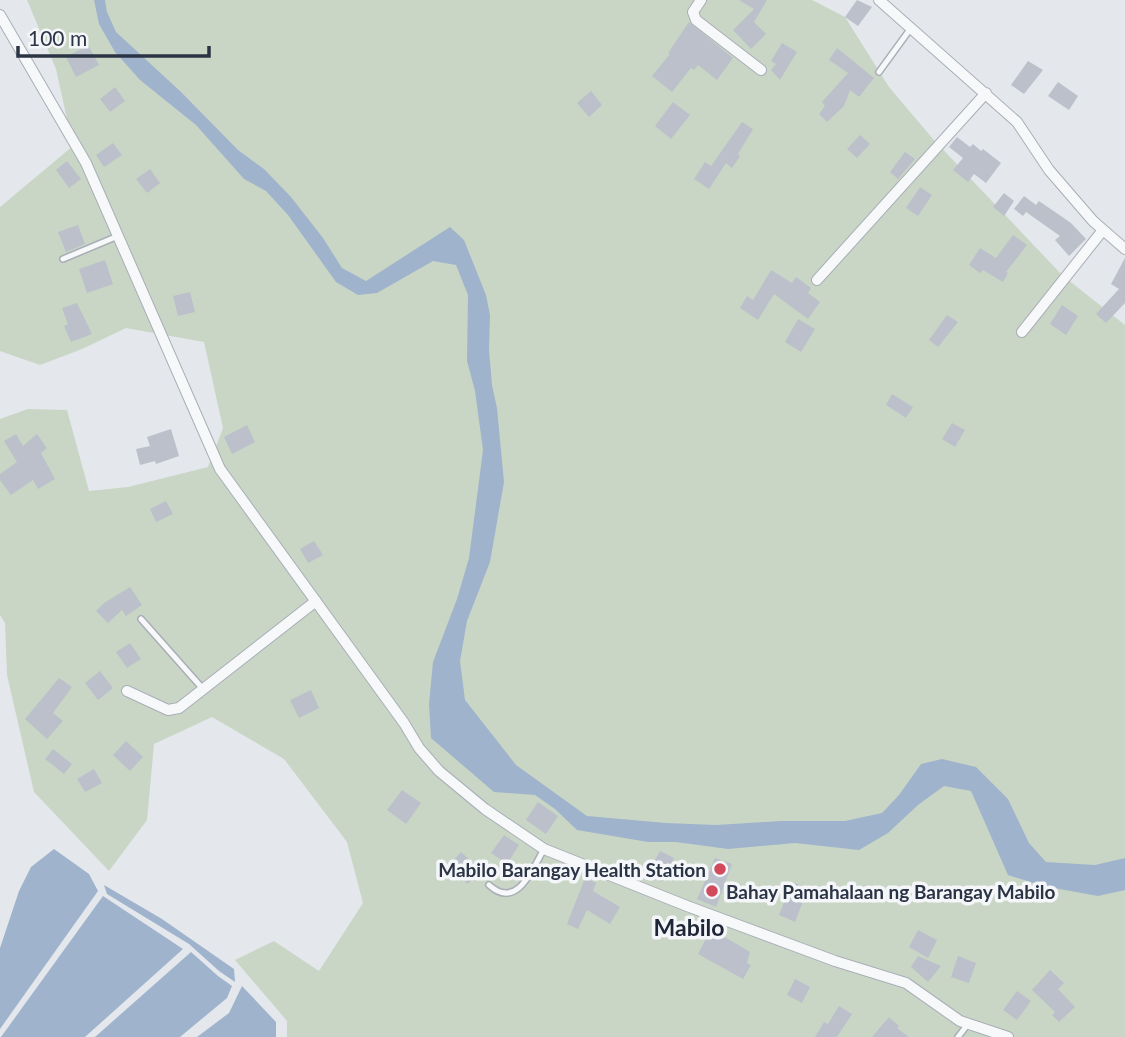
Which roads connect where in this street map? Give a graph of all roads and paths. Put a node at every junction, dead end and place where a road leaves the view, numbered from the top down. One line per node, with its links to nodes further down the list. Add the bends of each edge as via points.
1 (701, 0): 5 (street, via 693,12 696,20)
2 (878, 0): 4 (street)
3 (0, 15): 9 (street, via 86,163)
4 (911, 28): 6 (lane); 7 (street)
5 (761, 70)
6 (879, 72)
7 (986, 93): 8 (street, via 1017,122 1049,170); 12 (street)
8 (1103, 230): 10 (street); 13 (street)
9 (118, 236): 11 (lane); 14 (street, via 220,469)
10 (1125, 249)
11 (63, 259)
12 (817, 280)
13 (1022, 332)
14 (316, 601): 16 (street); 18 (street, via 439,771)
15 (141, 619): 16 (lane)
16 (203, 689): 17 (street, via 174,710)
17 (127, 691)
18 (544, 849): 19 (lane, via 516,891 496,892); 20 (street, via 699,911 906,983)
19 (489, 886)
20 (968, 1024): 21 (lane); 22 (street)
21 (958, 1037)
22 (1008, 1037)

